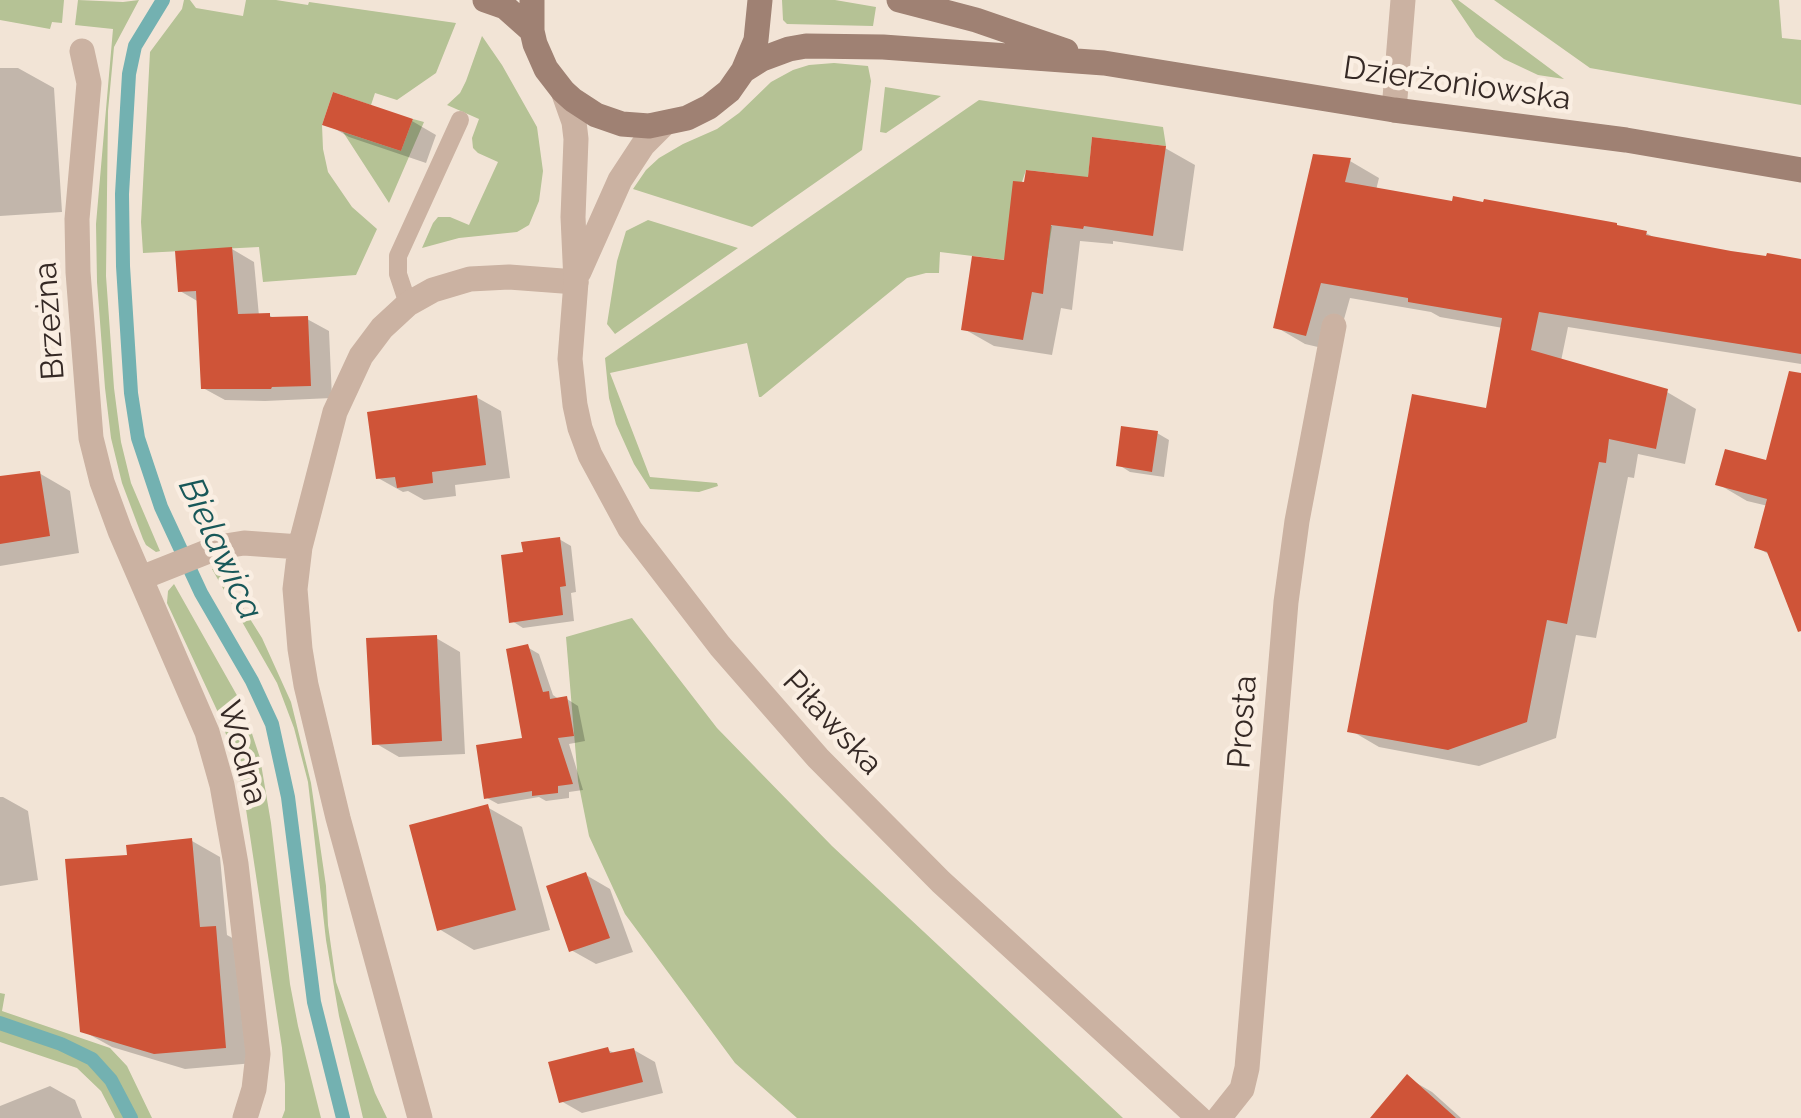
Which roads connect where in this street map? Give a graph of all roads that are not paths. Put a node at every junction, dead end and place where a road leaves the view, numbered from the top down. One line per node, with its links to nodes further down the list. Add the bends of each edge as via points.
1 (485, 0): 8 (main road)
2 (532, 0): 8 (main road)
3 (760, 0): 11 (main road, via 756,40)
4 (898, 0): 7 (main road, Dzierżoniowska)
5 (937, 0): 7 (street)
6 (1403, 0): 13 (street)
7 (976, 20): 10 (main road, Dzierżoniowska)
8 (532, 31): 12 (main road, via 546,69)
9 (82, 52): 21 (street, Brzeżna, via 89,83 77,250 89,421 102,482)
10 (1104, 63): 11 (main road, Dzierżoniowska, via 806,46); 13 (main road, Dzierżoniowska)
11 (744, 70): 15 (main road, via 709,107)
12 (563, 91): 15 (main road, via 622,124); 17 (street, Piławska, via 576,140)
13 (1394, 110): 16 (main road, Dzierżoniowska)
14 (460, 120): 18 (lane, via 398,256)
15 (663, 125): 17 (street, Piławska, via 620,180)
16 (1801, 170)
17 (576, 282): 18 (street, via 470,279); 24 (street, Piławska, via 570,359 580,428 640,542 818,758 941,882)
18 (408, 304): 20 (street, via 361,356 335,412)
19 (1334, 326): 25 (street, Prosta, via 1286,602 1247,1068 1242,1089)
20 (300, 547): 21 (street, via 219,547); 23 (street, via 295,590 306,685)
21 (141, 578): 22 (street, Wodna, via 207,732 228,817 258,1054)
22 (245, 1118)
23 (420, 1118)
24 (1200, 1118)
25 (1220, 1118)

